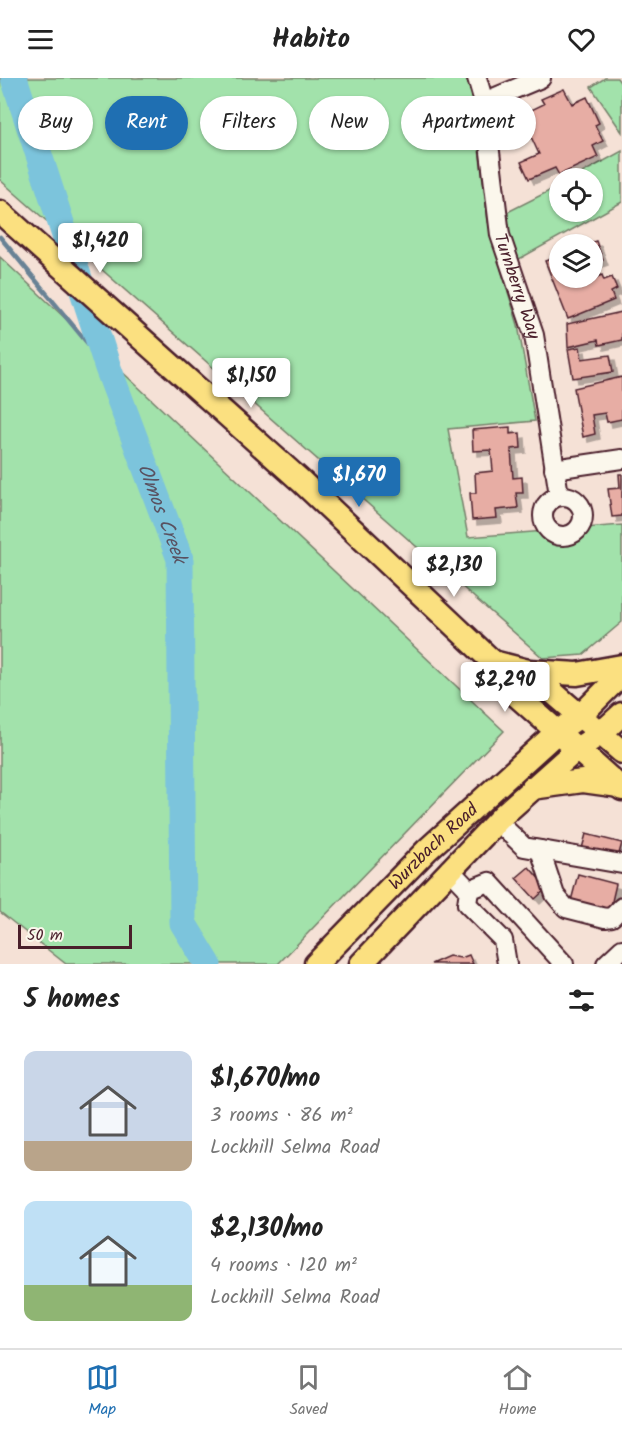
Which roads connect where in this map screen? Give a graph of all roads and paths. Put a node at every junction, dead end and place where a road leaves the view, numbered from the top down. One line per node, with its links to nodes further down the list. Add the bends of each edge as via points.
1 (477, 78): 3 (street, Turnberry Way)
2 (541, 78): 4 (street)
3 (482, 96)
4 (498, 96)
5 (490, 150): 8 (street, Turnberry Way, via 500,235 534,335)
6 (0, 212): 10 (main road, via 302,482)
7 (622, 459): 8 (street)
8 (554, 469): 9 (street, Turnberry Way)
9 (559, 495)
10 (493, 662): 12 (main road); 16 (main road, via 507,687)
11 (622, 666): 12 (main road, via 577,674)
12 (528, 671): 15 (main road)
13 (622, 674): 15 (main road, Wurzbach Road)
14 (622, 714): 17 (main road, Wurzbach Road)
15 (580, 716): 16 (main road, Wurzbach Road); 17 (main road)
16 (557, 732): 18 (main road); 24 (main road, Wurzbach Road)
17 (600, 734): 18 (main road, Wurzbach Road); 19 (main road)
18 (577, 749): 20 (main road, Wurzbach Road); 21 (main road)
19 (622, 752)
20 (532, 788): 21 (main road, via 583,781); 22 (main road, Wurzbach Road)
21 (621, 788)
22 (497, 821): 23 (street, via 524,847); 26 (main road, Wurzbach Road)
23 (540, 850): 25 (street); 28 (street, via 555,895 566,908 605,918)
24 (414, 863): 30 (main road, via 412,889 369,932); 31 (main road, Wurzbach Road)
25 (622, 864)
26 (449, 869): 27 (street); 30 (main road, Wurzbach Road)
27 (469, 890): 33 (street, via 467,904 503,940); 34 (street, via 489,882)
28 (622, 907)
29 (622, 949): 35 (street)
30 (369, 961): 32 (main road, via 353,954)
31 (316, 964)
32 (342, 964)
33 (507, 964)
34 (564, 964)
35 (606, 964)

